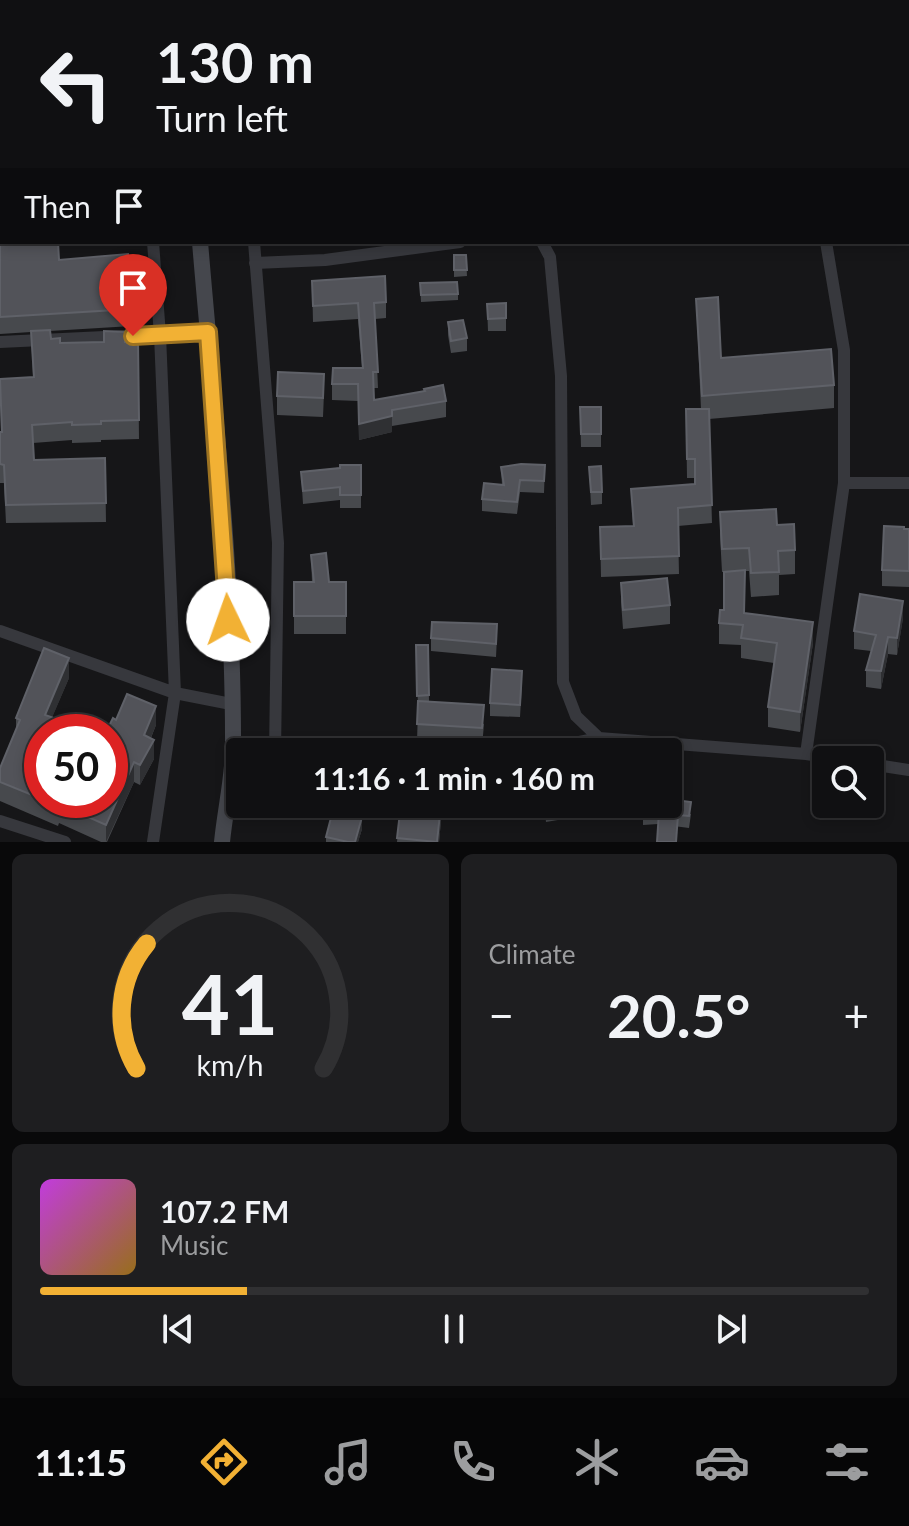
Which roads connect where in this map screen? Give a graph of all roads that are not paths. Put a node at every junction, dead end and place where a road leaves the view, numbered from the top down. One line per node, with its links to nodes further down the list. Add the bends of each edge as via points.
1 (153, 244): 9 (street)
2 (200, 244): 8 (main road)
3 (254, 244): 7 (street)
4 (445, 244): 7 (street)
5 (543, 244): 18 (street, via 550,257 561,376 563,682 576,716)
6 (826, 244): 11 (street, via 844,350)
7 (255, 263): 17 (street, via 278,543)
8 (208, 332): 9 (street); 15 (main road)
9 (160, 335): 10 (street); 14 (street)
10 (0, 342)
11 (844, 483): 12 (street); 20 (street)
12 (909, 483)
13 (0, 631): 14 (street)
14 (175, 693): 15 (street); 27 (street)
15 (231, 704): 16 (main road)
16 (234, 738)
17 (275, 738)
18 (599, 738)
19 (682, 744): 20 (street)
20 (806, 754): 21 (street)
21 (812, 755)
22 (884, 766): 23 (street)
23 (909, 770)
24 (226, 817): 28 (main road)
25 (0, 821): 26 (street)
26 (65, 842)
27 (153, 842)
28 (222, 842)

